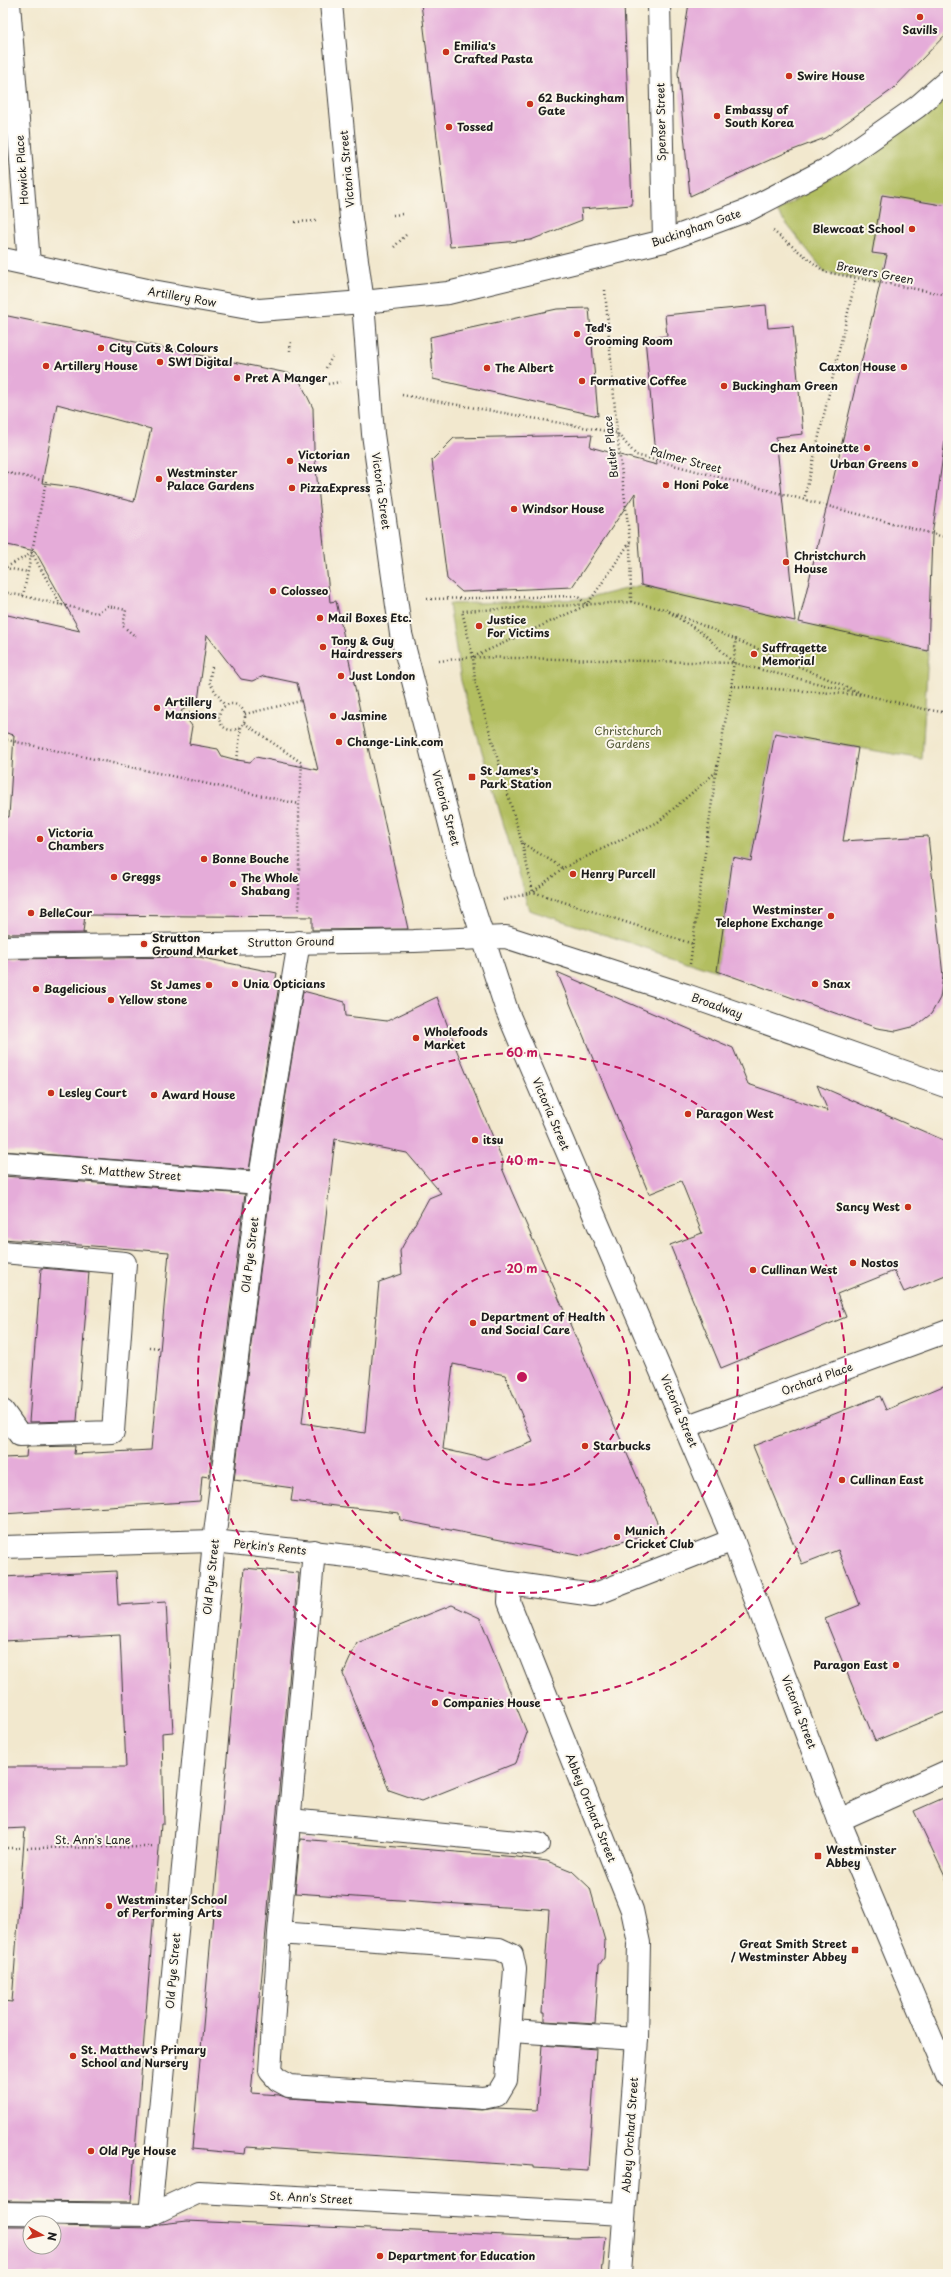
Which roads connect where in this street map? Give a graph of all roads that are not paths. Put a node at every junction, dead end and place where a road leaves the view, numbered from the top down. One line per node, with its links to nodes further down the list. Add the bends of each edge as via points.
1 (9, 3): 7 (street, Howick Place)
2 (331, 3): 8 (street, Victoria Street, via 351,218)
3 (659, 3): 5 (street, Spenser Street)
4 (948, 80): 5 (street, Buckingham Gate, via 916,108 833,166 748,210)
5 (664, 241): 8 (street, Buckingham Gate, via 448,293)
6 (3, 258): 7 (street, Artillery Row)
7 (29, 264): 8 (street, Artillery Row, via 147,290 258,310)
8 (363, 302): 9 (street, Victoria Street, via 373,434 401,634 464,879)
9 (482, 937): 10 (street, Strutton Ground, via 414,941); 12 (street, Broadway, via 500,936 516,939 686,995); 18 (street, Victoria Street, via 507,1010)
10 (299, 942): 11 (street, Strutton Ground); 14 (street, Old Pye Street)
11 (3, 947)
12 (948, 1087)
13 (3, 1163): 14 (street, St. Matthew Street)
14 (259, 1183): 20 (street, Old Pye Street)
15 (3, 1252): 17 (street, via 125,1262 113,1432 20,1435)
16 (948, 1331): 18 (street, Orchard Place)
17 (3, 1411)
18 (686, 1427): 19 (street, Victoria Street)
19 (733, 1540): 23 (street, via 593,1595); 26 (street, Victoria Street)
20 (214, 1541): 21 (street, Perkin's Rents); 22 (street, Perkin's Rents); 34 (street, Old Pye Street)
21 (3, 1547)
22 (314, 1551): 23 (street, Perkin's Rents); 25 (street)
23 (510, 1583): 30 (street, Abbey Orchard Street, via 509,1602 632,1910 639,1943)
24 (948, 1771): 26 (street)
25 (290, 1820): 27 (street); 28 (street)
26 (839, 1820): 31 (street, Victoria Street)
27 (538, 1844)
28 (279, 1933): 29 (street, via 499,1949 512,1955 515,1969); 29 (street, via 270,2071 278,2080 289,2086 483,2098 497,2095 506,2080)
29 (511, 2031): 30 (street)
30 (636, 2039): 33 (street, Abbey Orchard Street)
31 (948, 2078)
32 (3, 2213): 34 (street, St. Ann's Street)
33 (624, 2214): 34 (street, St. Ann's Street, via 199,2192); 35 (street, Abbey Orchard Street)
34 (150, 2215)
35 (620, 2274)

